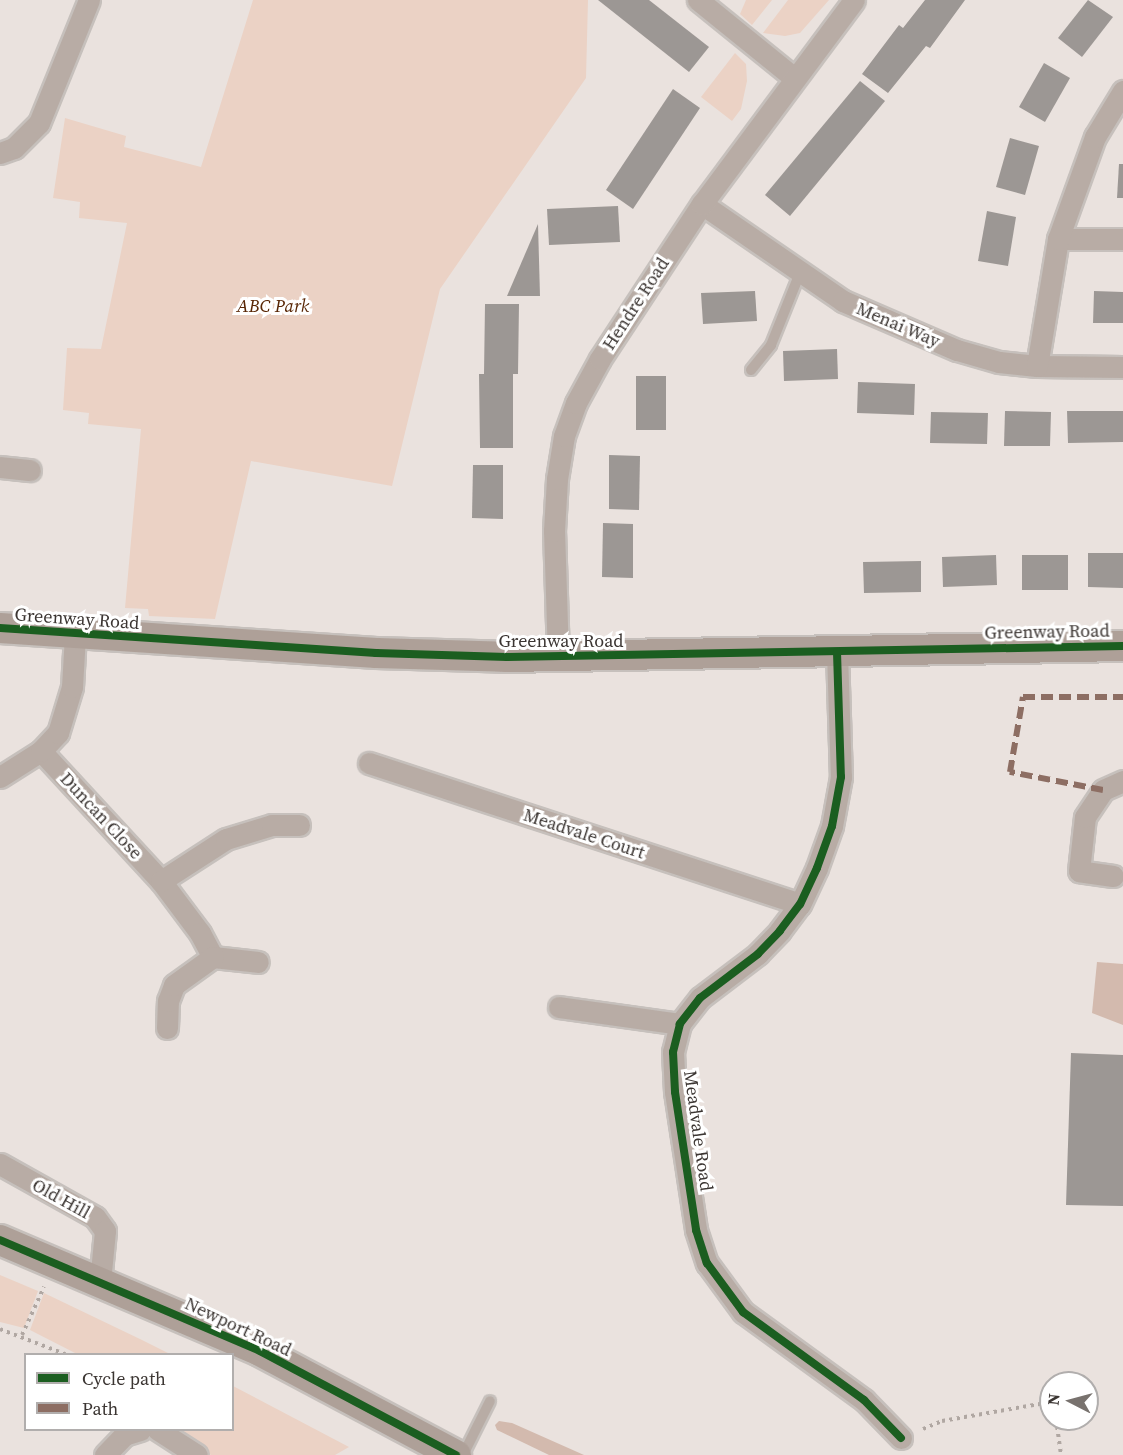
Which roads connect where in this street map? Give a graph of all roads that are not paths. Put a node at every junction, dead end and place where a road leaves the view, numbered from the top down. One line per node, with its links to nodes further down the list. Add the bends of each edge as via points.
1 (89, 0): 6 (street, via 39,123 14,148)
2 (699, 0): 4 (street)
3 (854, 0): 4 (street, Hendre Road)
4 (793, 77): 7 (street, Hendre Road)
5 (1123, 91): 8 (street, via 1095,137)
6 (0, 153)
7 (702, 204): 10 (street, Menai Way); 20 (street, Hendre Road, via 600,359 576,403 564,436 554,531)
8 (1058, 239): 9 (street); 11 (street)
9 (1123, 239)
10 (800, 273): 11 (street, Menai Way, via 843,301 957,350 999,362); 13 (lane, via 771,345)
11 (1037, 366): 12 (street, Menai Way)
12 (1123, 367)
13 (751, 370)
14 (0, 467): 15 (street)
15 (30, 470)
16 (0, 628): 17 (street, Greenway Road)
17 (75, 635): 20 (street, Greenway Road, via 376,653); 21 (street, via 68,711 58,733)
18 (1123, 646): 19 (street, Greenway Road)
19 (837, 652): 20 (street, Greenway Road); 28 (street, Meadvale Road, via 841,777 832,826)
20 (558, 657)
21 (41, 751): 23 (street); 27 (street, Duncan Close)
22 (369, 763): 28 (street, Meadvale Court)
23 (0, 777)
24 (1123, 781): 26 (street, via 1103,790 1085,817 1079,871)
25 (298, 825): 27 (street, via 272,825 226,840)
26 (1113, 876)
27 (161, 881): 29 (street, Duncan Close)
28 (800, 904): 32 (street, Meadvale Road, via 758,954 700,998)
29 (213, 957): 30 (street); 33 (street, via 174,985)
30 (258, 962)
31 (559, 1007): 32 (street)
32 (680, 1024): 40 (street, Meadvale Road, via 673,1052 675,1092 696,1230 707,1263 742,1312 864,1400)
33 (167, 1028)
34 (0, 1164): 36 (street, Old Hill, via 95,1217 105,1231)
35 (0, 1240): 36 (street, Newport Road)
36 (100, 1282): 43 (street, Newport Road, via 260,1351)
37 (490, 1401): 44 (lane)
38 (137, 1431): 41 (street, via 124,1435)
39 (160, 1431): 42 (street)
40 (901, 1438)
41 (105, 1455)
42 (197, 1455)
43 (456, 1455)
44 (463, 1455)

